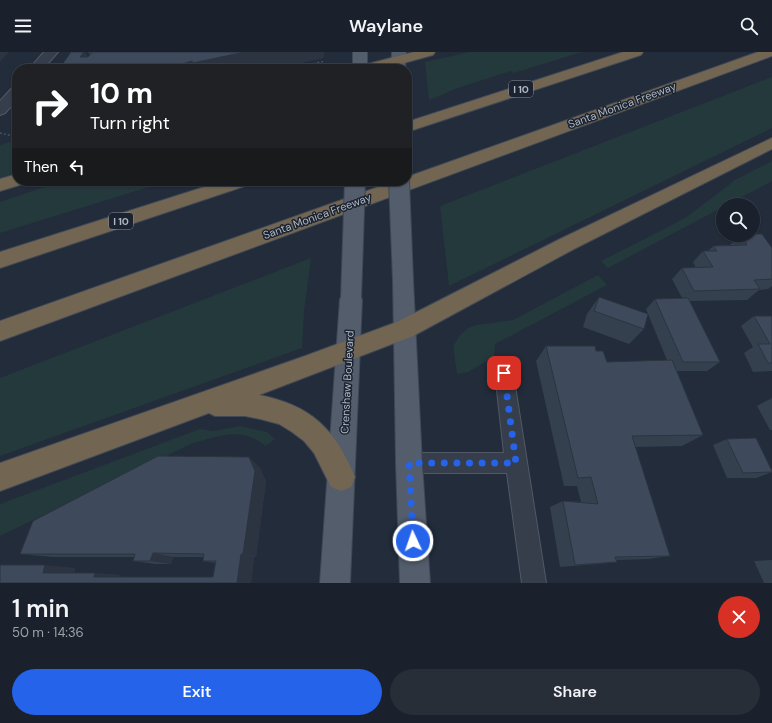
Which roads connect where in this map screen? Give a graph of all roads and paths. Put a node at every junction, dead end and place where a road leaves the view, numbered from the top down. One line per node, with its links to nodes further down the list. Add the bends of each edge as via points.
1 (51, 52): 8 (street)
2 (360, 52): 10 (main road)
3 (428, 52): 7 (highway)
4 (636, 52): 14 (highway, I 10)
5 (770, 52): 19 (highway, Santa Monica Freeway)
6 (325, 61): 9 (path)
7 (398, 61): 11 (highway)
8 (40, 64)
9 (312, 64)
10 (360, 64)
11 (386, 64)
12 (12, 97): 13 (street)
13 (0, 110)
14 (412, 125)
15 (0, 133): 16 (path)
16 (12, 136)
17 (772, 143): 26 (highway)
18 (12, 181): 20 (highway)
19 (412, 182)
20 (0, 185)
21 (227, 186): 25 (highway, I 10)
22 (355, 186): 28 (main road, Crenshaw Boulevard, bridge)
23 (399, 186): 26 (main road, bridge)
24 (400, 186): 27 (highway, Santa Monica Freeway)
25 (0, 260)
26 (405, 328): 28 (highway); 31 (main road)
27 (0, 331)
28 (349, 350): 30 (highway); 33 (main road, Crenshaw Boulevard)
29 (504, 373): 32 (lane)
30 (198, 405): 33 (highway, via 236,403 263,406 286,414 307,427 323,444); 34 (highway)
31 (409, 463): 32 (lane); 36 (main road)
32 (516, 463): 37 (lane)
33 (341, 476): 35 (main road, Crenshaw Boulevard)
34 (0, 477)
35 (335, 583)
36 (415, 583)
37 (534, 583)

